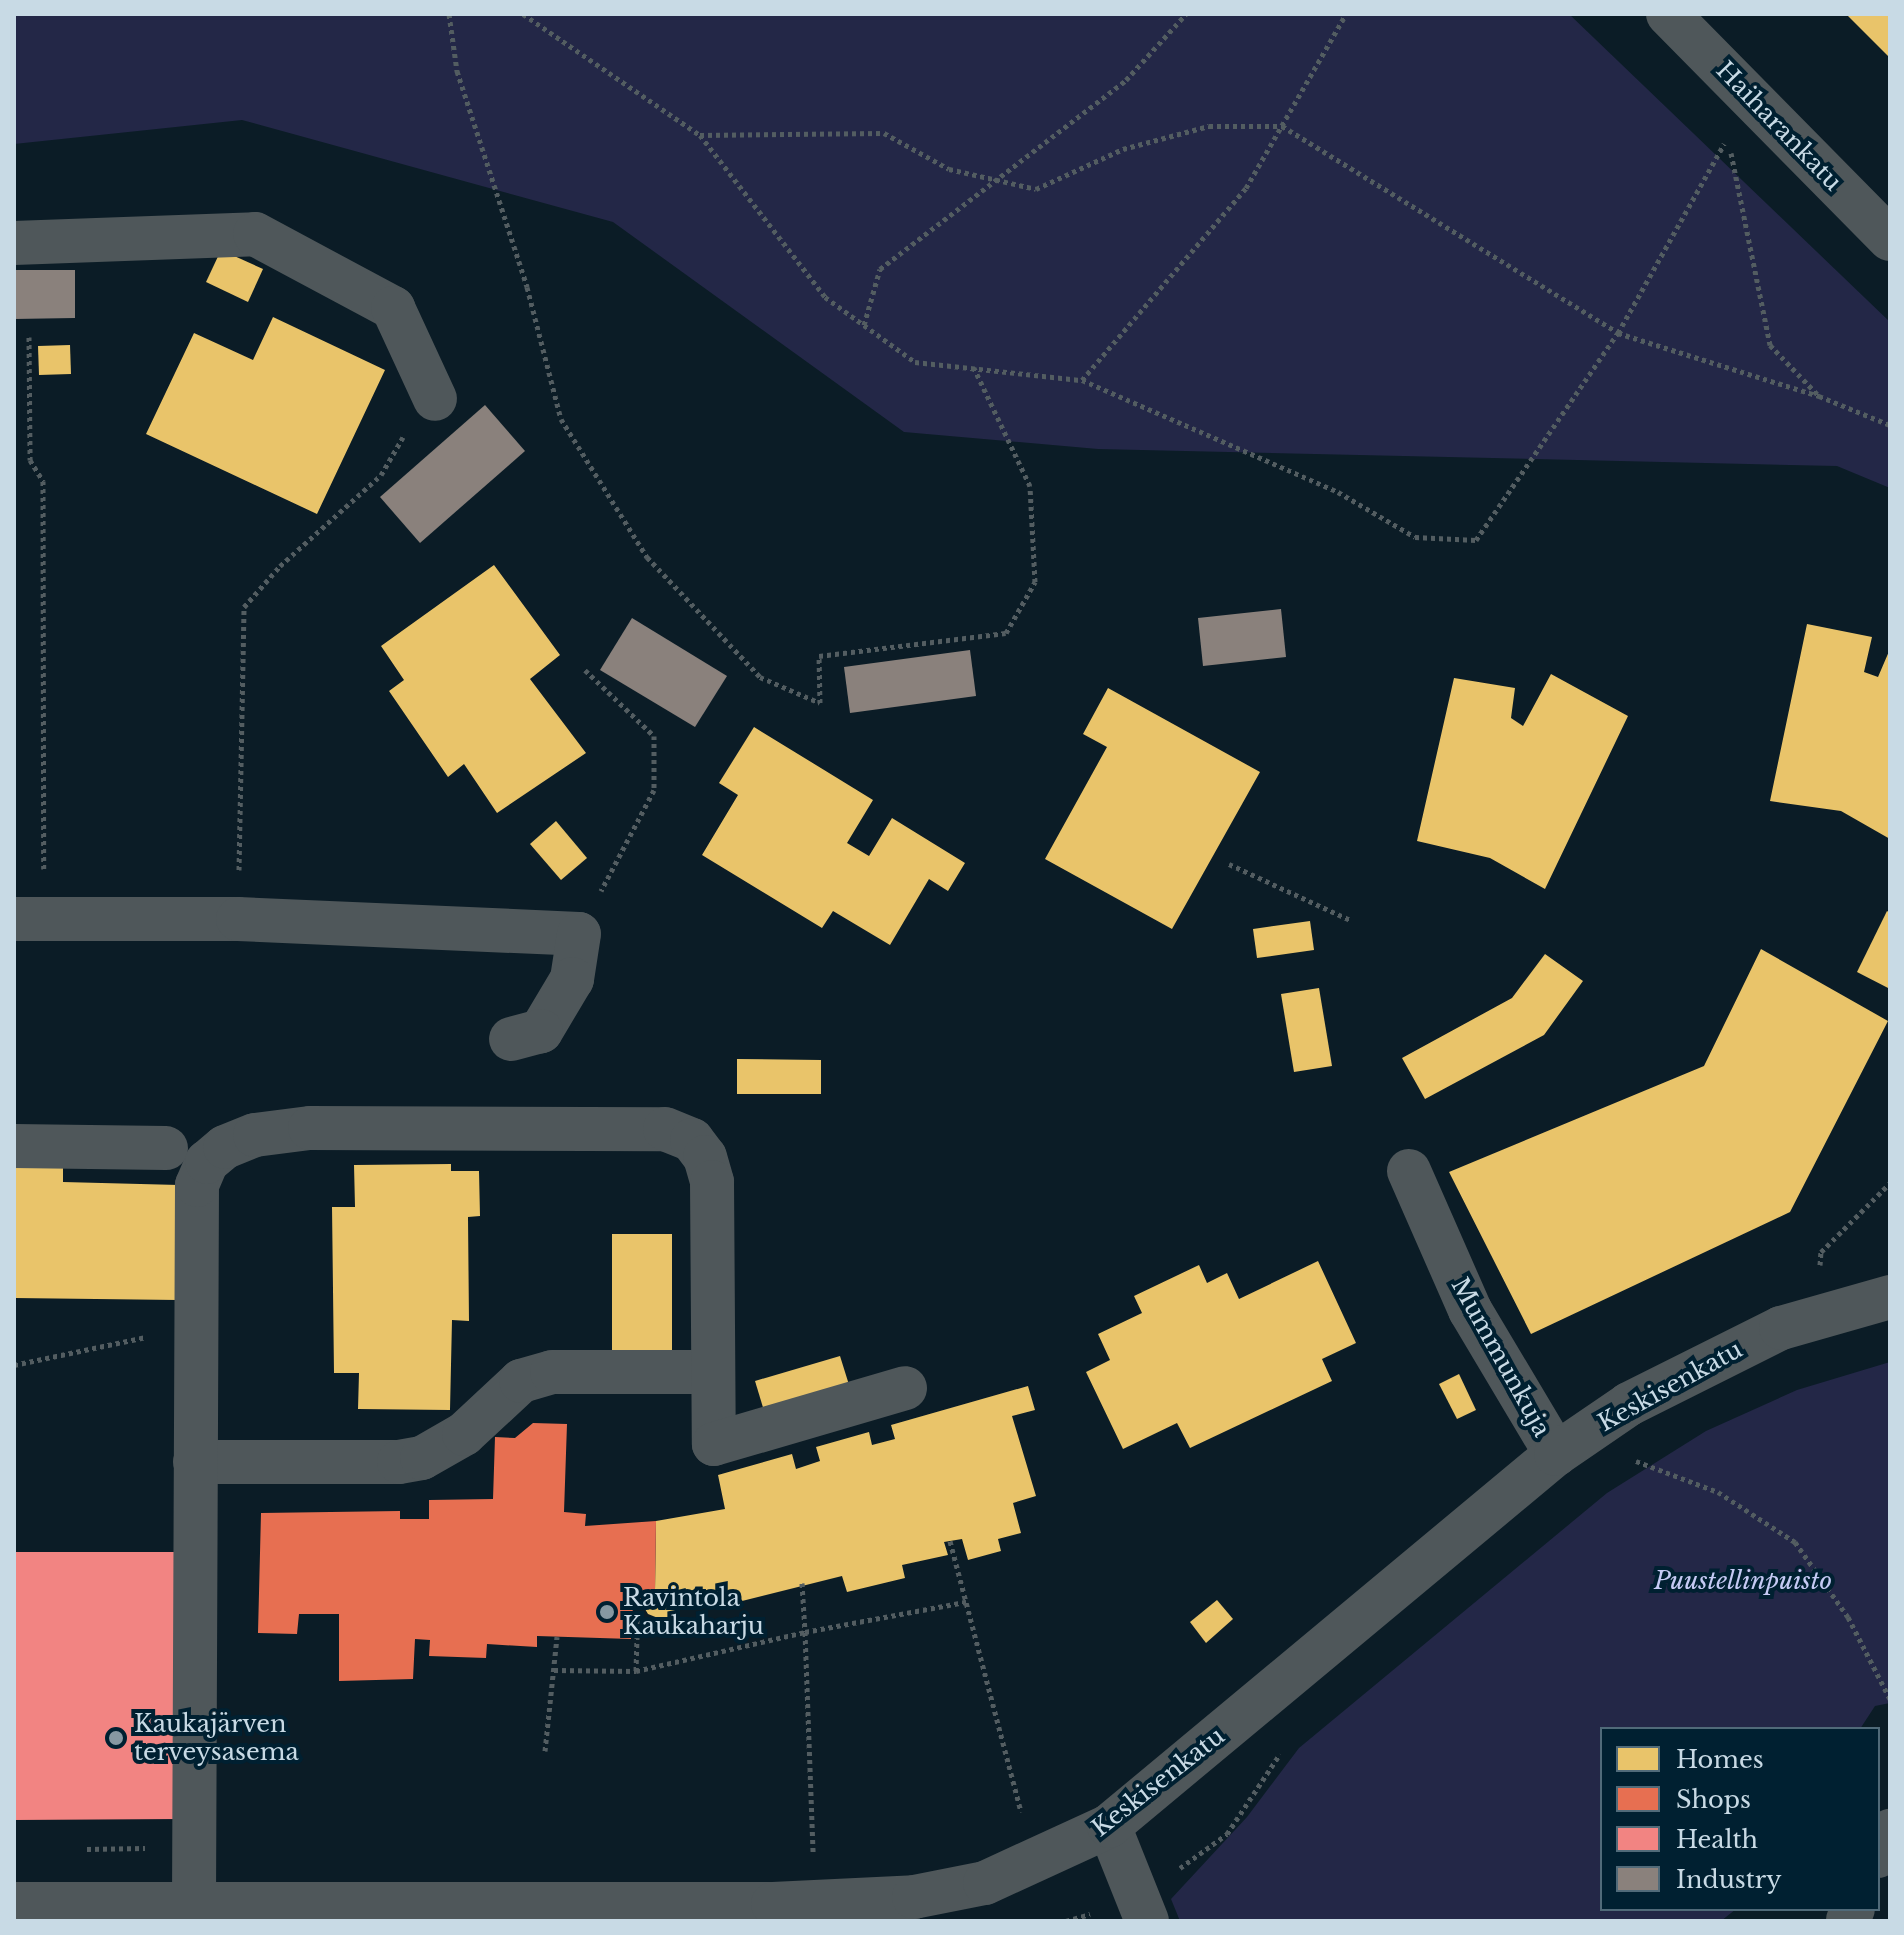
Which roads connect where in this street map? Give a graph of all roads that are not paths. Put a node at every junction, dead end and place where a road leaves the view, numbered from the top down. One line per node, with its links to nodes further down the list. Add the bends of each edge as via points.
1 (1668, 14): 2 (street, Haiharankatu)
2 (1890, 239)
3 (14, 243): 4 (street, via 255,234 393,308)
4 (435, 399)
5 (29, 919): 6 (street, via 238,919 579,934 572,979 541,1031)
6 (511, 1039)
7 (14, 1146): 8 (street)
8 (166, 1148)
9 (1409, 1171): 13 (street, Mummunkuja, via 1470,1310)
10 (1890, 1297): 13 (street, Keskisenkatu, via 1820,1316 1718,1356 1629,1404)
11 (713, 1372): 12 (street, via 714,1444); 14 (street, via 552,1372 521,1381 464,1434 422,1458 399,1462); 14 (street, via 712,1182 705,1157 692,1140 665,1129 310,1128 255,1135 225,1147 207,1162 197,1185)
12 (905, 1388)
13 (1556, 1454): 15 (street, Keskisenkatu)
14 (195, 1462): 18 (street)
15 (1109, 1826): 18 (street, Keskisenkatu, via 985,1883 914,1897 598,1906); 20 (street)
16 (1890, 1831): 17 (street)
17 (1880, 1852)
18 (194, 1902): 19 (street, Keskisenkatu)
19 (14, 1904)
20 (1142, 1910)

